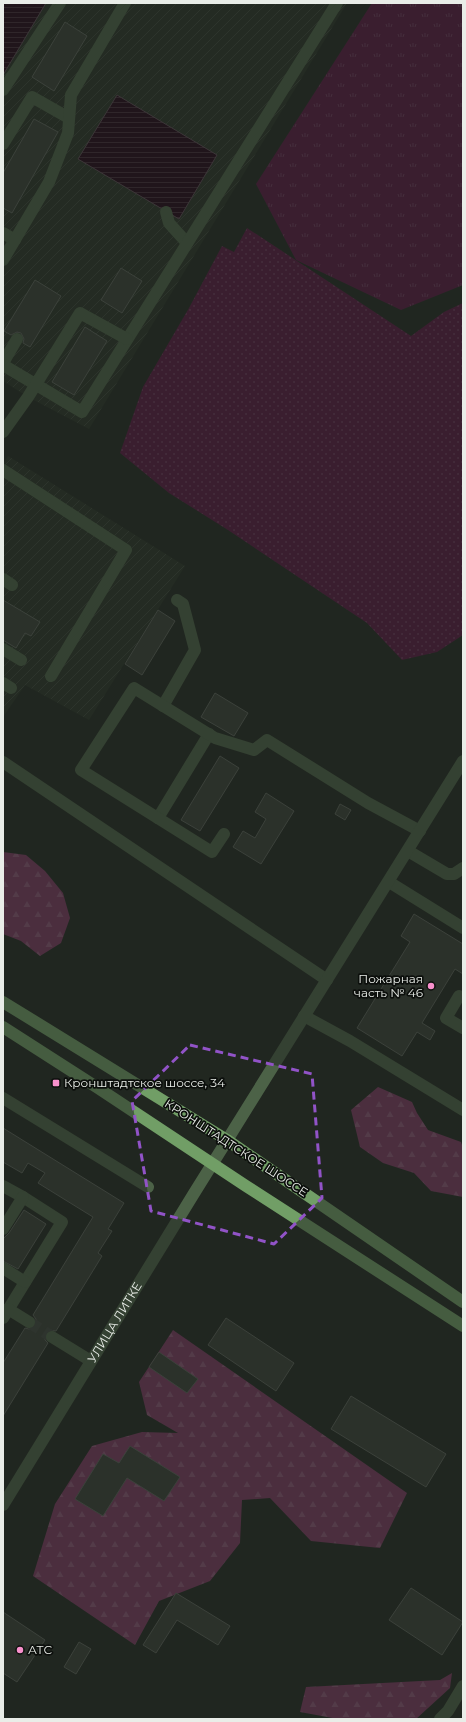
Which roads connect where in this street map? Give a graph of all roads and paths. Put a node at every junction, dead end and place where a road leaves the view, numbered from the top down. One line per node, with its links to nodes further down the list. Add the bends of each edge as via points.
1 (60, 3): 4 (street)
2 (125, 3): 5 (street, via 71,95)
3 (337, 3): 10 (street)
4 (3, 90)
5 (69, 118): 6 (street, via 32,97); 9 (street, via 68,134 49,182)
6 (3, 144)
7 (166, 212): 10 (street, via 169,223)
8 (3, 233): 9 (street)
9 (15, 240): 11 (street)
10 (187, 243): 13 (street)
11 (3, 260)
12 (17, 339): 14 (street)
13 (127, 339): 15 (street, via 80,313); 15 (street, via 82,412)
14 (3, 364): 15 (street)
15 (35, 384): 16 (street)
16 (3, 432)
17 (3, 470): 21 (street, via 126,550)
18 (177, 600): 22 (street, via 183,604 194,650)
19 (3, 649): 20 (street)
20 (21, 660)
21 (51, 676)
22 (163, 706): 23 (street); 26 (street, via 134,688 81,770)
23 (209, 734): 26 (street); 27 (street, via 254,750 267,740 368,803)
24 (463, 761): 27 (street, УЛИЦА ЛИТКЕ)
25 (3, 762): 33 (street)
26 (158, 818): 28 (street, via 212,852)
27 (420, 831): 29 (street, УЛИЦА ЛИТКЕ)
28 (224, 834)
29 (408, 851): 30 (street, via 447,874 454,874); 31 (street, УЛИЦА ЛИТКЕ)
30 (463, 868)
31 (389, 882): 32 (street); 33 (street, УЛИЦА ЛИТКЕ)
32 (463, 928)
33 (327, 980): 36 (street, УЛИЦА ЛИТКЕ)
34 (459, 996): 38 (street, via 446,1018)
35 (3, 1002): 41 (main road, КРОНШТАДТСКОЕ ШОССЕ)
36 (304, 1016): 40 (street); 41 (street, УЛИЦА ЛИТКЕ)
37 (3, 1027): 42 (main road, КРОНШТАДТСКОЕ ШОССЕ)
38 (463, 1028)
39 (3, 1098): 44 (street)
40 (463, 1110)
41 (227, 1140): 42 (street, УЛИЦА ЛИТКЕ); 49 (main road, КРОНШТАДТСКОЕ ШОССЕ)
42 (212, 1164): 52 (main road, КРОНШТАДТСКОЕ ШОССЕ); 54 (street, УЛИЦА ЛИТКЕ)
43 (3, 1186): 45 (street)
44 (148, 1187)
45 (24, 1197): 46 (street); 48 (street, via 62,1222)
46 (3, 1229)
47 (3, 1268): 48 (street)
48 (25, 1282): 50 (street)
49 (463, 1302)
50 (6, 1313): 51 (street)
51 (29, 1322)
52 (463, 1326)
53 (52, 1337): 54 (street)
54 (91, 1361): 55 (street, УЛИЦА ЛИТКЕ)
55 (3, 1505)
56 (463, 1686): 57 (street)
57 (440, 1719)

